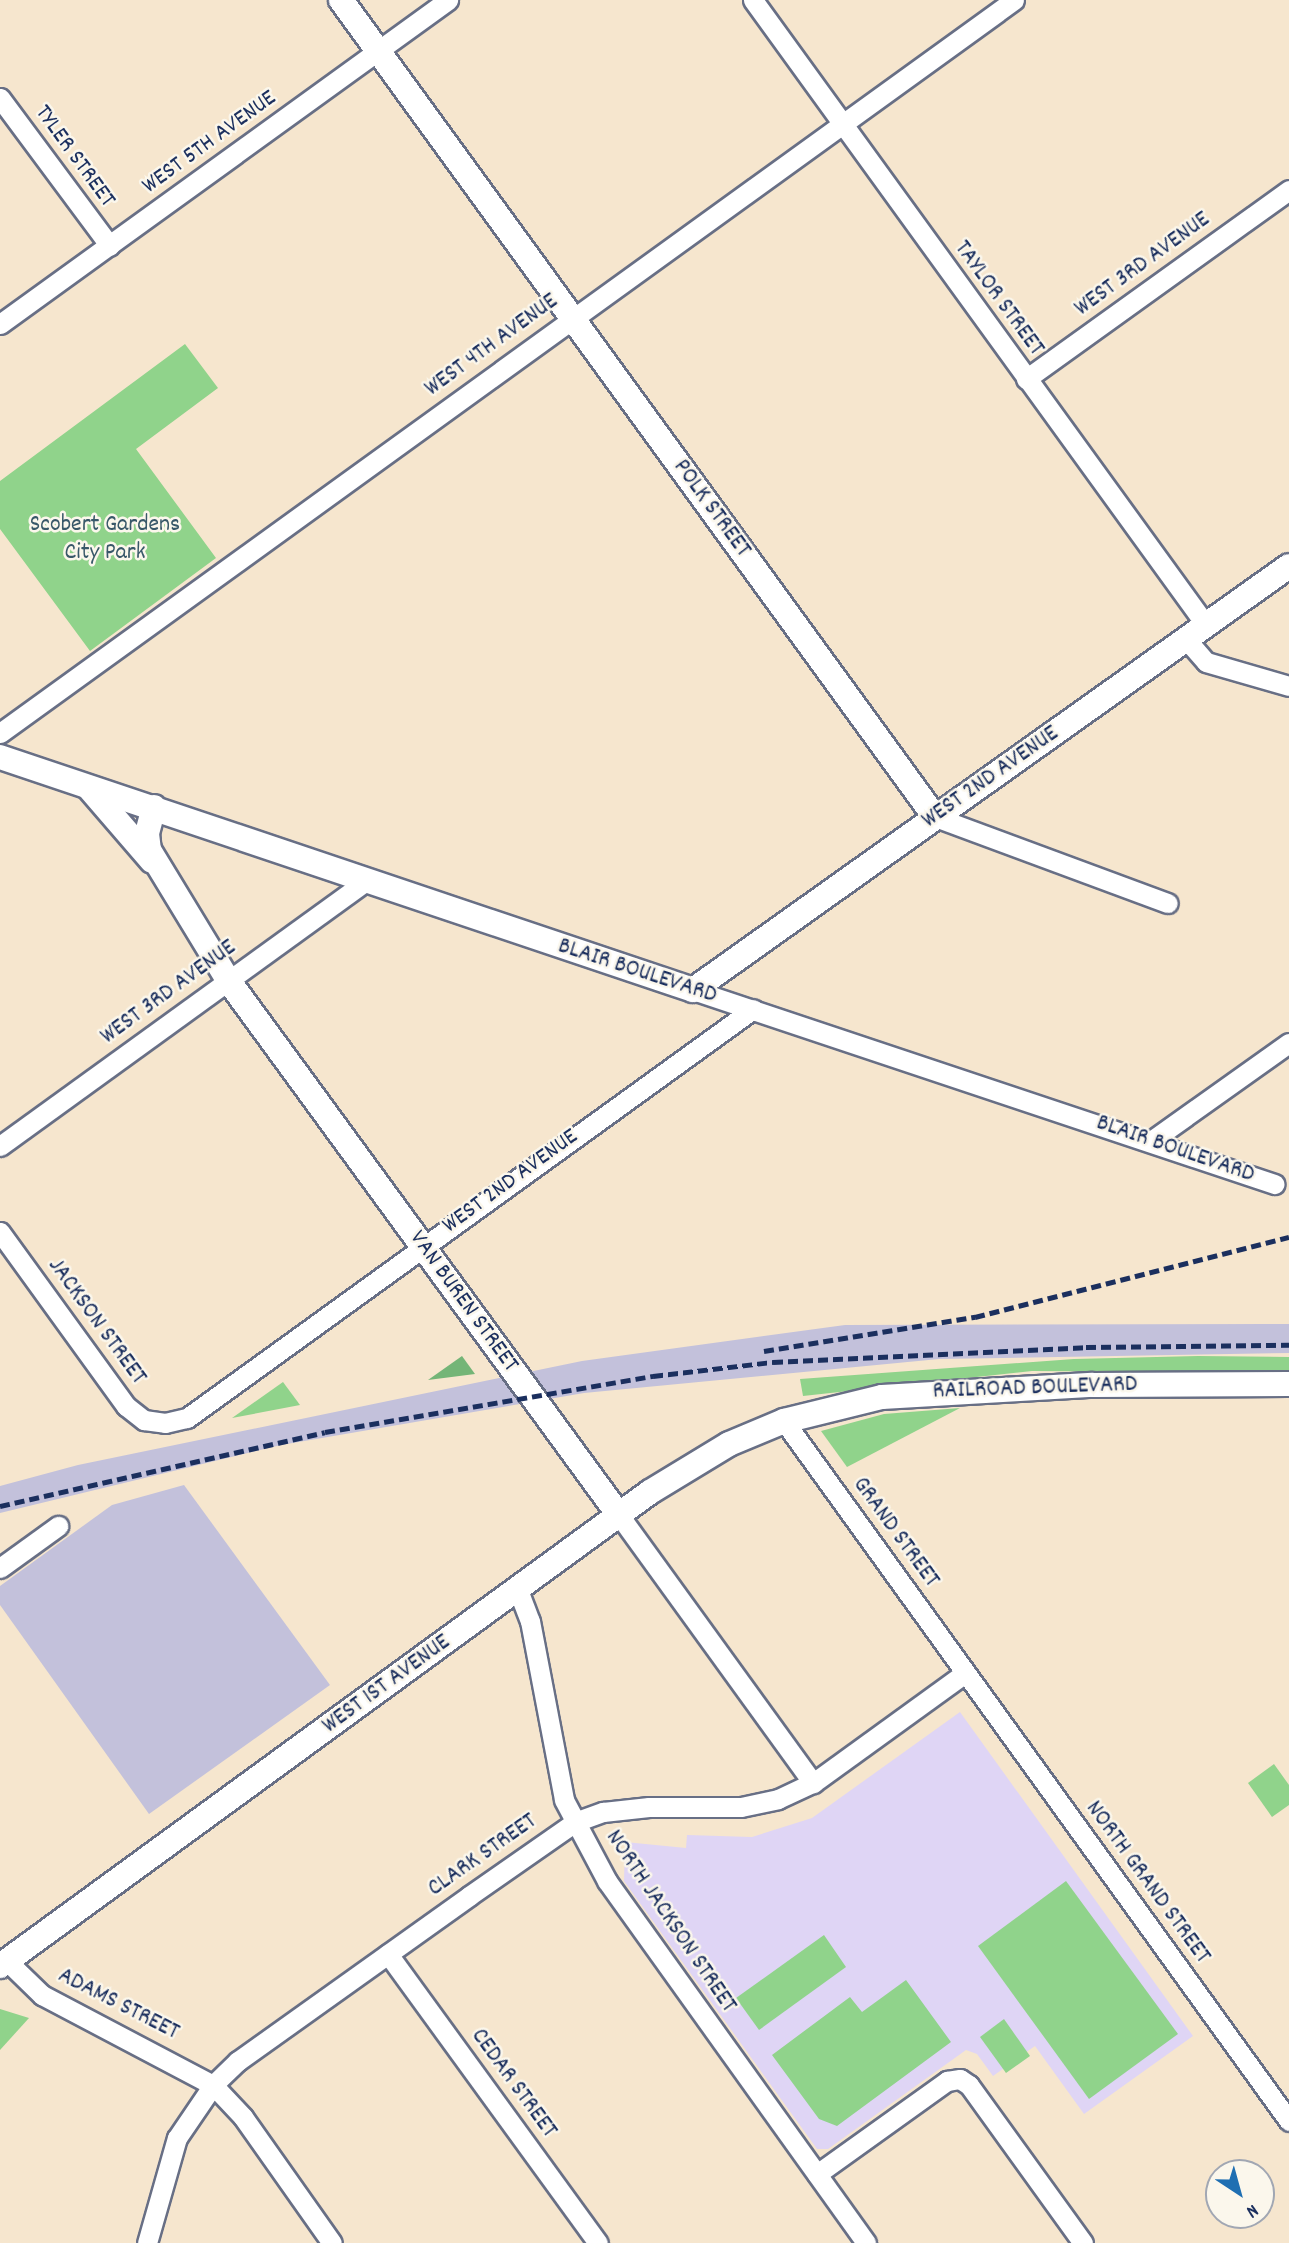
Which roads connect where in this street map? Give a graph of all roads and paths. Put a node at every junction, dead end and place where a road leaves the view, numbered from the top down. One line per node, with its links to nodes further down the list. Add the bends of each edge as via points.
1 (341, 0): 5 (street, POLK STREET)
2 (448, 0): 5 (street, WEST 5TH AVENUE)
3 (753, 0): 7 (street, TAYLOR STREET)
4 (1014, 0): 7 (street, WEST 4TH AVENUE)
5 (378, 51): 9 (street, WEST 5TH AVENUE); 10 (street, POLK STREET)
6 (0, 98): 9 (street, TYLER STREET)
7 (842, 125): 10 (street, WEST 4TH AVENUE); 12 (street, TAYLOR STREET)
8 (1289, 190): 12 (street, WEST 3RD AVENUE)
9 (110, 246): 11 (street, WEST 5TH AVENUE)
10 (572, 318): 17 (street, WEST 4TH AVENUE); 21 (street, POLK STREET)
11 (0, 324)
12 (1026, 379): 14 (street, TAYLOR STREET)
13 (1289, 566): 14 (street, WEST 2ND AVENUE)
14 (1206, 625): 15 (street, WEST 2ND AVENUE)
15 (1186, 639): 16 (street, via 1206,662); 21 (street, WEST 2ND AVENUE)
16 (1289, 686)
17 (0, 733)
18 (0, 757): 19 (street, BLAIR BOULEVARD)
19 (84, 784): 20 (street, BLAIR BOULEVARD); 22 (street)
20 (154, 807): 22 (street, VAN BUREN STREET, via 147,834); 23 (street, BLAIR BOULEVARD)
21 (936, 817): 24 (street); 26 (street, WEST 2ND AVENUE)
22 (155, 863): 25 (street, VAN BUREN STREET)
23 (366, 881): 25 (street, WEST 3RD AVENUE); 26 (street, BLAIR BOULEVARD)
24 (1168, 903)
25 (228, 980): 30 (street, WEST 3RD AVENUE); 33 (street, VAN BUREN STREET)
26 (693, 990): 27 (street, BLAIR BOULEVARD)
27 (752, 1009): 29 (street, BLAIR BOULEVARD); 33 (street, WEST 2ND AVENUE)
28 (1289, 1043): 29 (street)
29 (1151, 1141): 31 (street, BLAIR BOULEVARD)
30 (0, 1146)
31 (1274, 1184)
32 (0, 1232): 36 (street, JACKSON STREET, via 126,1406 144,1420)
33 (423, 1246): 36 (street, WEST 2ND AVENUE, via 208,1406); 37 (street, VAN BUREN STREET)
34 (1289, 1384): 35 (street, RAILROAD BOULEVARD, via 940,1392 882,1397)
35 (784, 1421): 37 (street, WEST 1ST AVENUE, via 729,1444); 41 (street, GRAND STREET)
36 (165, 1423)
37 (619, 1515): 40 (street, WEST 1ST AVENUE); 42 (street, VAN BUREN STREET)
38 (58, 1526): 39 (street)
39 (0, 1568)
40 (518, 1590): 43 (street, NORTH JACKSON STREET, via 530,1621 564,1800); 45 (street, WEST 1ST AVENUE)
41 (965, 1673): 42 (street, CLARK STREET); 47 (street, NORTH GRAND STREET)
42 (813, 1783): 43 (street, CLARK STREET, via 778,1799 741,1807 649,1807 603,1812)
43 (575, 1822): 44 (street, CLARK STREET); 48 (street, NORTH JACKSON STREET, via 607,1881)
44 (388, 1954): 46 (street, CLARK STREET, via 238,2060); 51 (street, CEDAR STREET)
45 (4, 1964): 46 (street, ADAMS STREET, via 42,1995)
46 (213, 2085): 49 (street, CLARK STREET, via 177,2137); 50 (street, ADAMS STREET, via 243,2117)
47 (1289, 2121)
48 (817, 2174): 52 (street, NORTH JACKSON STREET); 53 (street, via 947,2081 960,2079 969,2085)
49 (147, 2243)
50 (332, 2243)
51 (598, 2243)
52 (866, 2243)
53 (1083, 2243)

